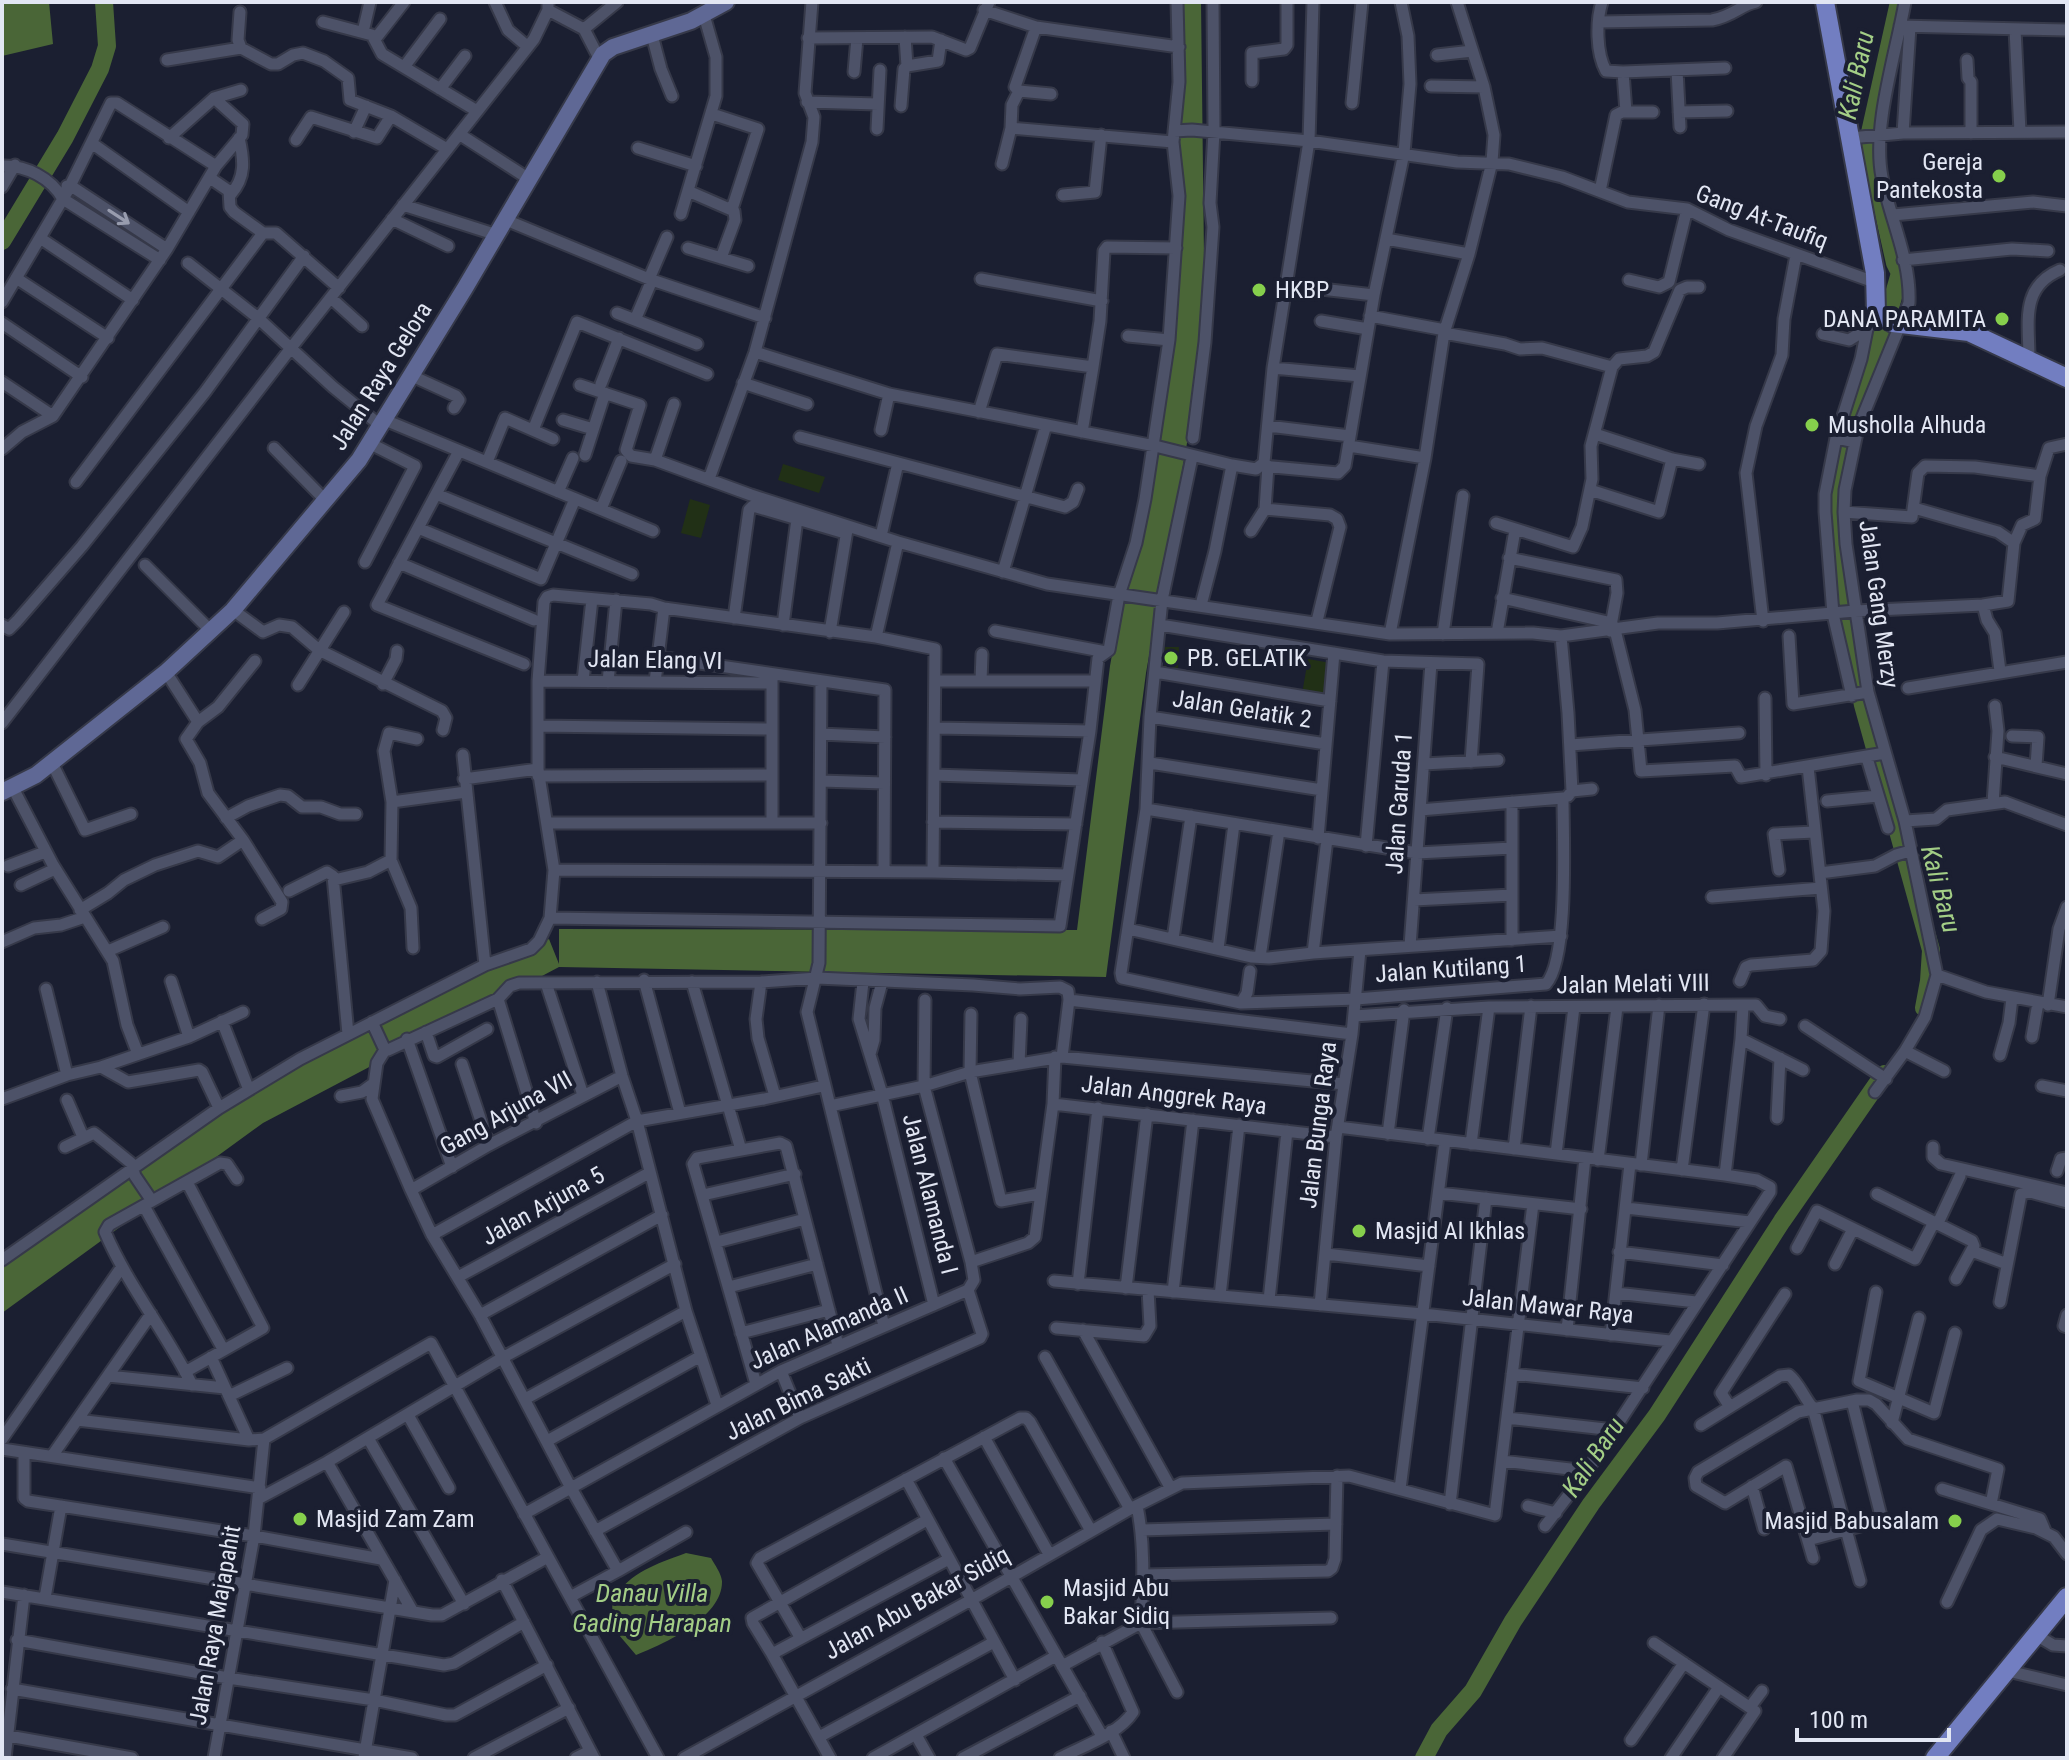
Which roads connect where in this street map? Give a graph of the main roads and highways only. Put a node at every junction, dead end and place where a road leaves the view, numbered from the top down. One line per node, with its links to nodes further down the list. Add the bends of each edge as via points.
1 (1825, 2): 2 (main road, via 1867,136 1884,321 1969,332)
2 (2067, 378)
3 (2067, 1597): 4 (main road)
4 (1935, 1758)

